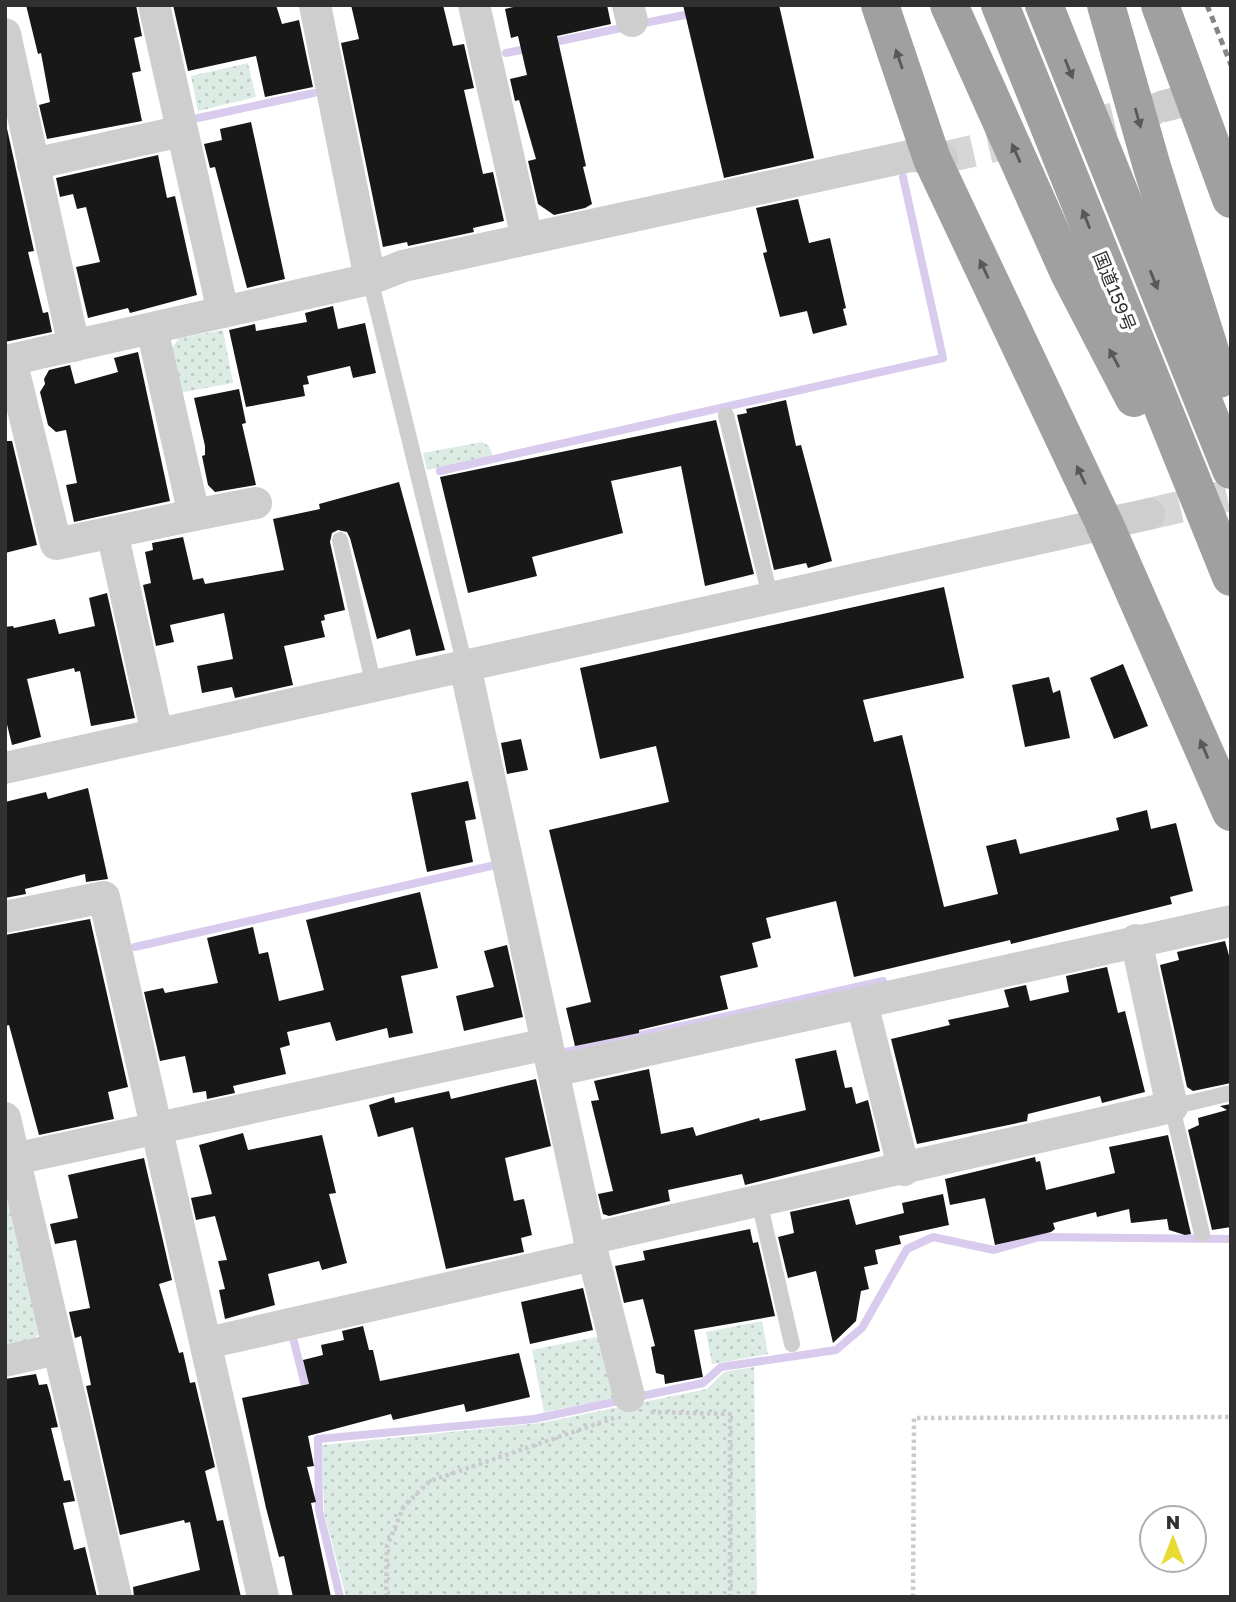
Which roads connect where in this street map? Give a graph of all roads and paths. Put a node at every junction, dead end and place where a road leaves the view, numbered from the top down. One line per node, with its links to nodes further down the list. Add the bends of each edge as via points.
1 (154, 5): 11 (street)
2 (315, 5): 16 (street)
3 (474, 5): 15 (street)
4 (880, 5): 12 (highway, one-way to 4)
5 (949, 5): 30 (highway, one-way to 5, via 1192,518 1069,272)
6 (999, 5): 30 (highway, 国道159号, one-way to 6)
7 (1044, 5): 23 (highway, one-way to 23)
8 (1106, 5): 22 (highway, one-way to 22)
9 (1160, 5): 14 (highway, via 1178,103)
10 (5, 34): 13 (street)
11 (182, 131): 13 (street); 17 (street)
12 (937, 158): 15 (street, via 910,156); 27 (highway, one-way to 12)
13 (33, 164): 19 (street)
14 (1231, 199)
15 (527, 239): 16 (street, via 403,266)
16 (370, 279): 17 (street); 32 (lane)
17 (223, 312): 18 (street)
18 (152, 328): 19 (street); 26 (street)
19 (74, 346): 20 (street)
20 (8, 360): 28 (street, via 56,544)
21 (726, 415): 31 (lane)
22 (1231, 415)
23 (1231, 470)
24 (256, 503): 26 (street)
25 (1149, 514): 27 (street)
26 (194, 515): 28 (street)
27 (1104, 523): 31 (street); 36 (highway, one-way to 27)
28 (112, 532): 34 (street)
29 (340, 540): 33 (lane)
30 (1224, 561)
31 (771, 596): 32 (street)
32 (465, 666): 33 (street); 41 (street)
33 (374, 686): 34 (street)
34 (157, 734): 35 (street)
35 (5, 768)
36 (1231, 812)
37 (5, 917): 45 (street, via 104,897)
38 (1231, 920): 39 (street)
39 (1136, 940): 40 (street); 43 (street)
40 (862, 1003): 41 (street); 47 (street)
41 (550, 1058): 45 (street); 50 (street)
42 (1231, 1093): 43 (lane)
43 (1172, 1107): 47 (street); 49 (lane)
44 (5, 1118): 46 (street)
45 (157, 1128): 46 (street); 51 (street)
46 (10, 1160): 53 (street)
47 (904, 1170): 48 (street)
48 (759, 1201): 50 (street); 52 (lane)
49 (1202, 1234)
50 (591, 1247): 51 (street); 55 (street)
51 (207, 1343): 58 (street)
52 (792, 1344)
53 (57, 1349): 54 (street); 57 (street)
54 (5, 1361)
55 (632, 1404): 59 (path, via 430,1481 404,1506 387,1546); 60 (path, via 730,1414)
56 (1231, 1417): 61 (path, via 914,1418)
57 (116, 1597)
58 (263, 1597)
59 (386, 1597)
60 (730, 1597)
61 (913, 1597)

